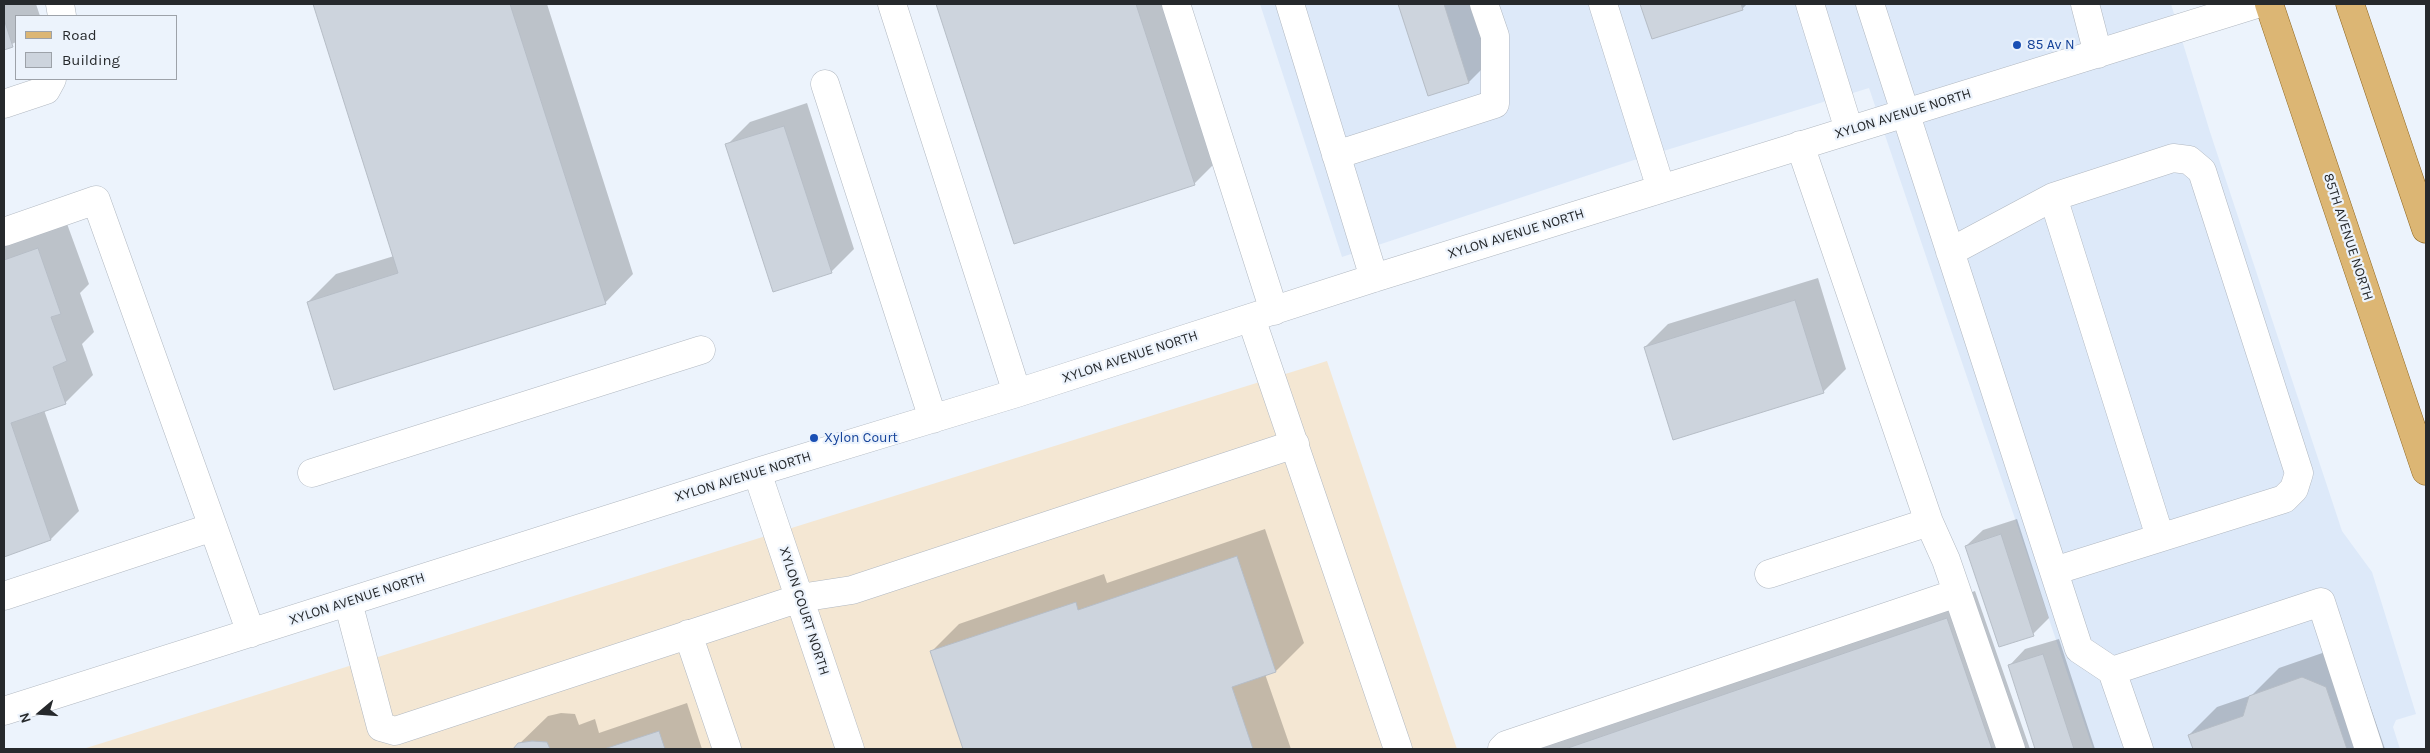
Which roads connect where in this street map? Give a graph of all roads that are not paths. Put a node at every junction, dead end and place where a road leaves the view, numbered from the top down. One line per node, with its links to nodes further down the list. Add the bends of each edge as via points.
1 (892, 4): 28 (street)
2 (1176, 4): 26 (street)
3 (1290, 4): 19 (street)
4 (1484, 4): 19 (street, via 1495,36 1495,104)
5 (1603, 4): 20 (street)
6 (1810, 4): 17 (street)
7 (1870, 4): 16 (street)
8 (2085, 4): 12 (street)
9 (2257, 4): 12 (street, XYLON AVENUE NORTH)
10 (2270, 4): 32 (main road, 85TH AVENUE NORTH)
11 (2350, 4): 22 (main road)
12 (2098, 54): 16 (street, XYLON AVENUE NORTH)
13 (51, 80): 15 (street, via 46,90)
14 (825, 84): 29 (street)
15 (4, 104)
16 (1905, 113): 17 (street, XYLON AVENUE NORTH); 24 (street)
17 (1849, 130): 18 (street, XYLON AVENUE NORTH)
18 (1800, 145): 20 (street, XYLON AVENUE NORTH); 34 (street)
19 (1336, 155): 25 (street)
20 (1661, 189): 25 (street, XYLON AVENUE NORTH)
21 (2053, 197): 24 (street); 36 (street); 36 (street, via 2173,158 2189,160 2202,171 2299,473 2294,489 2284,498)
22 (2426, 230)
23 (4, 232): 35 (street, via 96,200)
24 (1950, 252): 37 (street)
25 (1374, 278): 26 (street, XYLON AVENUE NORTH)
26 (1263, 315): 28 (street, XYLON AVENUE NORTH); 30 (street)
27 (701, 350): 33 (street)
28 (1017, 393): 29 (street, XYLON AVENUE NORTH)
29 (933, 418): 31 (street, XYLON AVENUE NORTH)
30 (1295, 444): 41 (street, via 852,590); 49 (street)
31 (758, 472): 41 (street, XYLON COURT NORTH); 42 (street, XYLON AVENUE NORTH)
32 (2426, 472)
33 (312, 473)
34 (1929, 522): 38 (street); 39 (street)
35 (213, 527): 40 (street); 43 (street)
36 (2160, 536): 37 (street)
37 (2054, 572): 45 (street, via 2079,649)
38 (1769, 574)
39 (1957, 593): 50 (street); 51 (street)
40 (4, 596)
41 (800, 598): 44 (street); 48 (street, XYLON COURT NORTH)
42 (348, 602): 43 (street, XYLON AVENUE NORTH); 44 (street, via 381,727 395,731)
43 (251, 633): 46 (street, XYLON AVENUE NORTH)
44 (688, 634): 47 (street)
45 (2112, 671): 52 (street); 53 (street, via 2321,602)
46 (4, 711)
47 (727, 749)
48 (850, 749)
49 (1398, 749)
50 (1502, 749)
51 (2011, 749)
52 (2139, 749)
53 (2369, 749)

